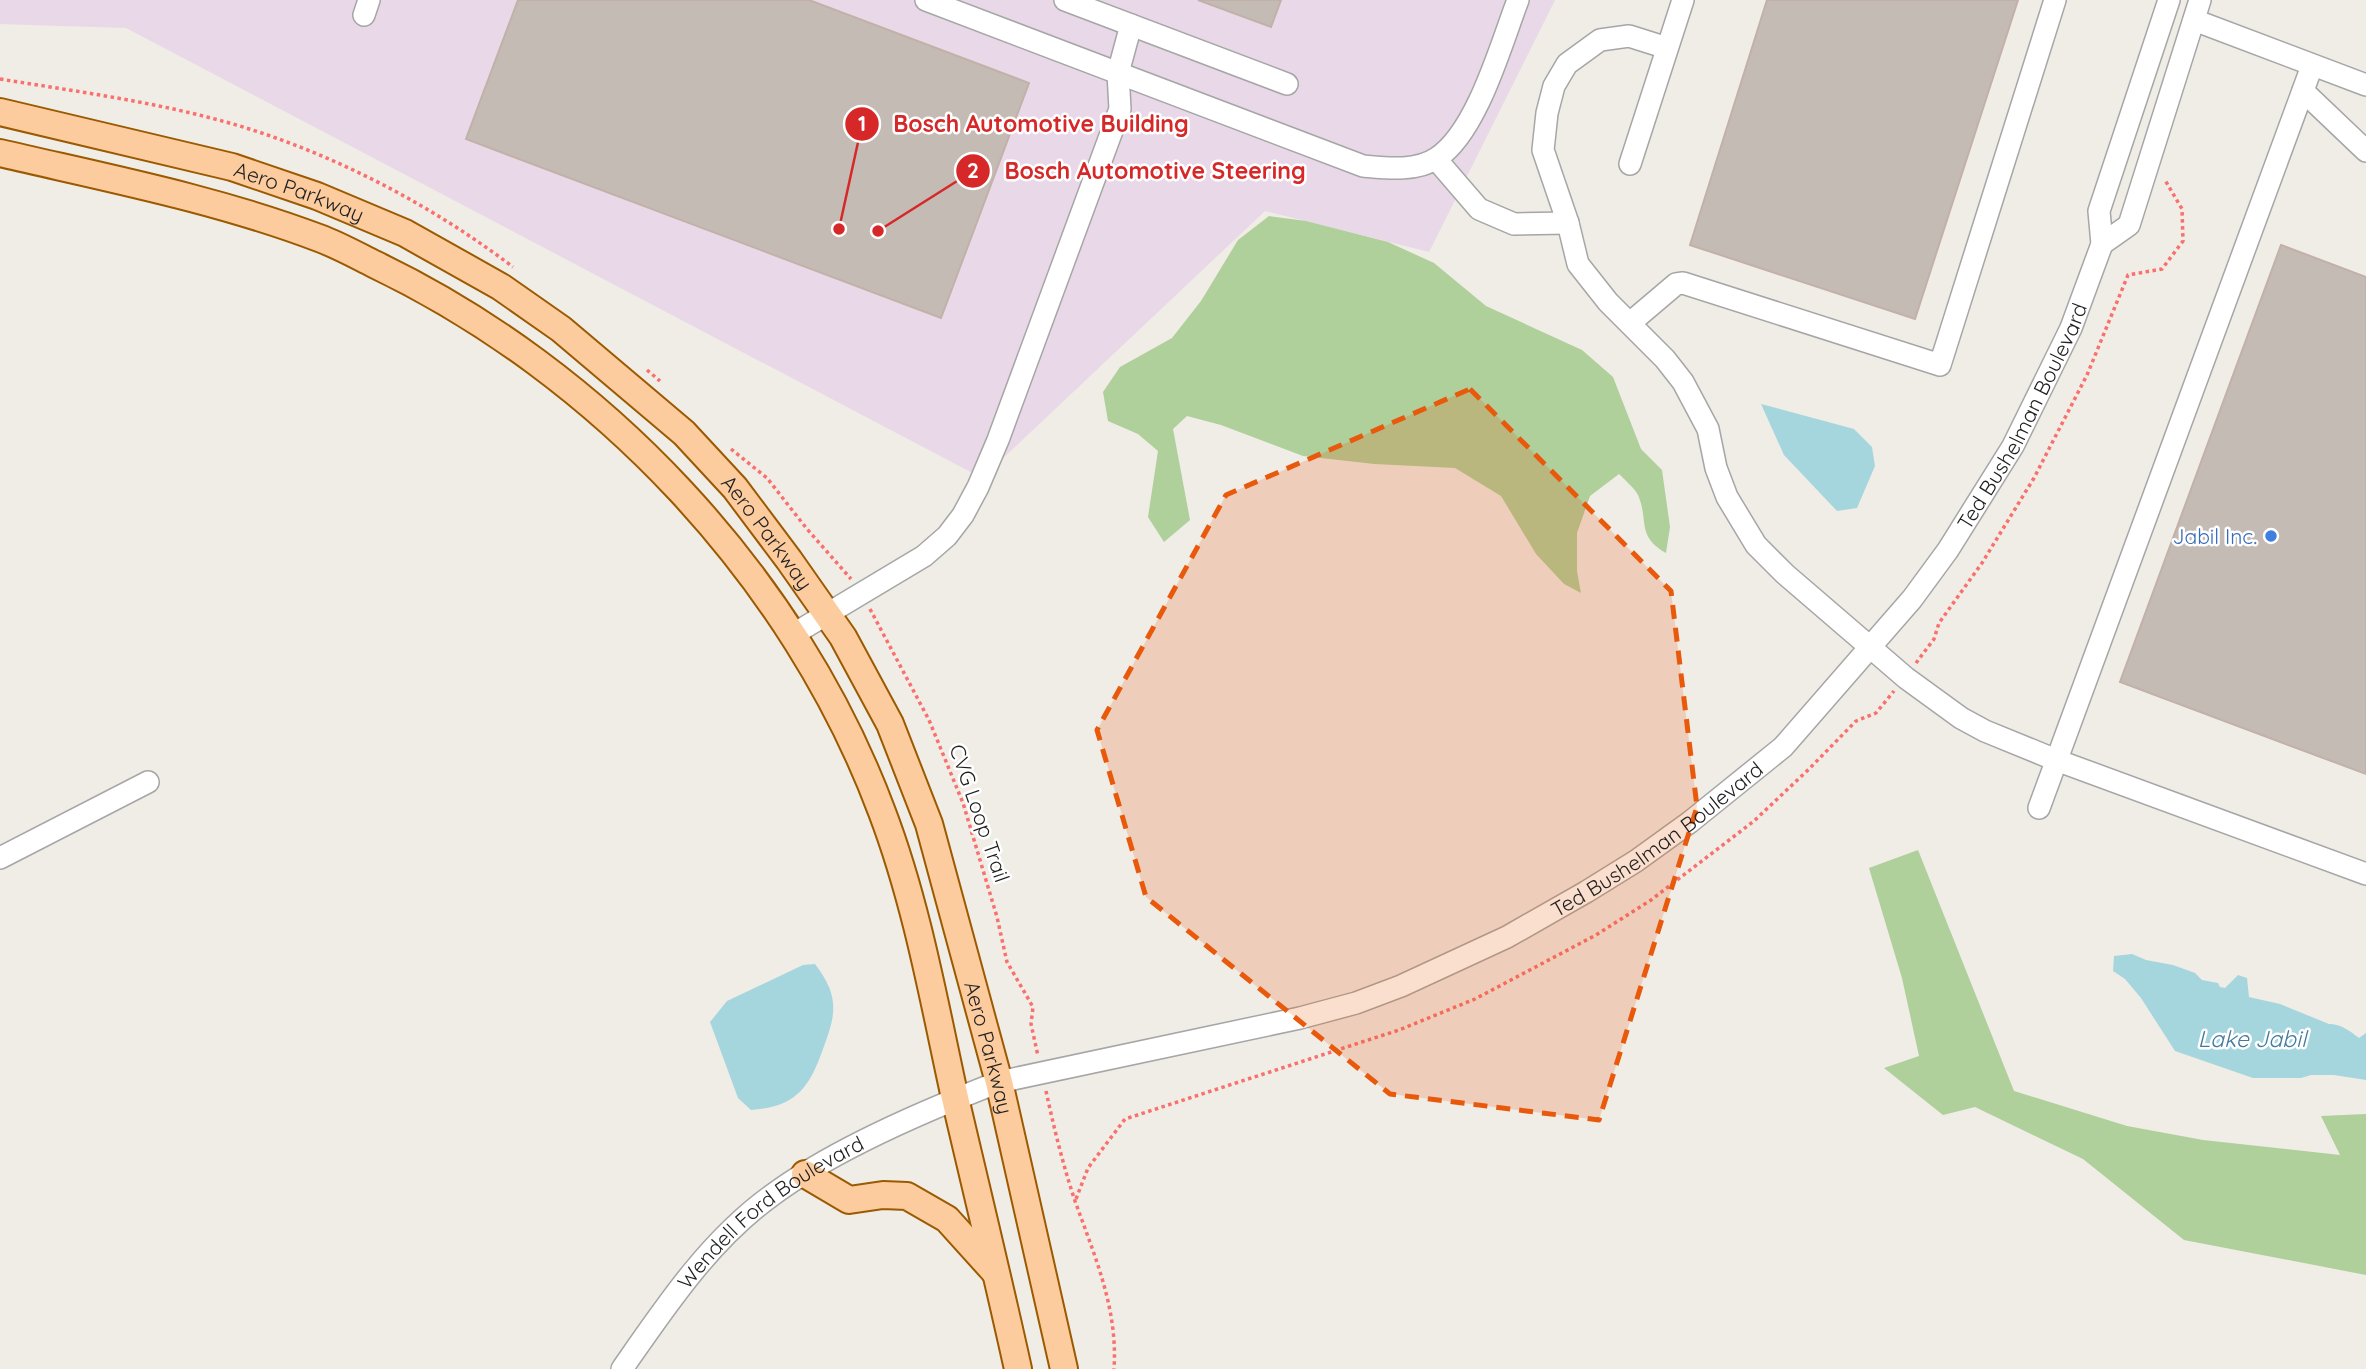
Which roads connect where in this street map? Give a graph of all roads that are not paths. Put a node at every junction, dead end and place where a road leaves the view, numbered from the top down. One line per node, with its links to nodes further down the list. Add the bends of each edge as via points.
1 (926, 0): 11 (street)
2 (1065, 0): 8 (street)
3 (1518, 0): 18 (street, via 1472,119 1457,141)
4 (1683, 0): 9 (street)
5 (2055, 0): 22 (street, via 1940,365 1683,283)
6 (2169, 0): 21 (street, Ted Bushelman Boulevard, via 2099,211)
7 (2197, 10): 10 (street); 21 (street, via 2129,225)
8 (1131, 25): 11 (street); 12 (street)
9 (1667, 48): 19 (street); 20 (street, via 1629,36 1600,40 1567,64 1554,86 1543,150)
10 (2312, 66): 13 (street); 14 (street)
11 (1118, 73): 18 (street, via 1363,166 1392,169); 23 (street, via 1120,109 978,487 947,536 924,556)
12 (1287, 84)
13 (2366, 85)
14 (2303, 90): 16 (street); 26 (street)
15 (0, 112): 23 (main road, Aero Parkway, via 274,181 405,233 501,287 561,329 684,433 734,488)
16 (2366, 150)
17 (0, 153): 24 (main road, Aero Parkway, via 236,209 323,240 463,311 586,401 673,482)
18 (1436, 159): 20 (street, via 1479,209 1514,224)
19 (1630, 164)
20 (1568, 223): 22 (street, via 1578,264)
21 (2102, 244): 25 (street, Ted Bushelman Boulevard, via 2071,328 2013,446 1948,550)
22 (1630, 323): 25 (street, via 1665,359 1696,403 1727,497 1756,545)
23 (826, 614): 24 (street); 31 (main road, Aero Parkway, via 890,724 929,824)
24 (792, 635): 32 (main road, Aero Parkway, via 852,744 898,856 920,934)
25 (1871, 648): 26 (street, via 1961,718); 31 (street, Ted Bushelman Boulevard, via 1783,747 1636,861 1507,937 1356,1003)
26 (2056, 760): 28 (street); 30 (street)
27 (148, 782): 29 (street)
28 (2039, 808)
29 (0, 858)
30 (2366, 874)
31 (999, 1082): 32 (street, Ted Bushelman Boulevard); 37 (main road, Aero Parkway)
32 (955, 1099): 33 (street, Wendell Ford Boulevard); 34 (main road, Aero Parkway)
33 (805, 1174): 34 (main road, via 849,1200 907,1196 925,1205 947,1219); 35 (street, Wendell Ford Boulevard, via 770,1196 707,1256)
34 (997, 1273): 36 (main road, Aero Parkway)
35 (622, 1369)
36 (1018, 1369)
37 (1065, 1369)

